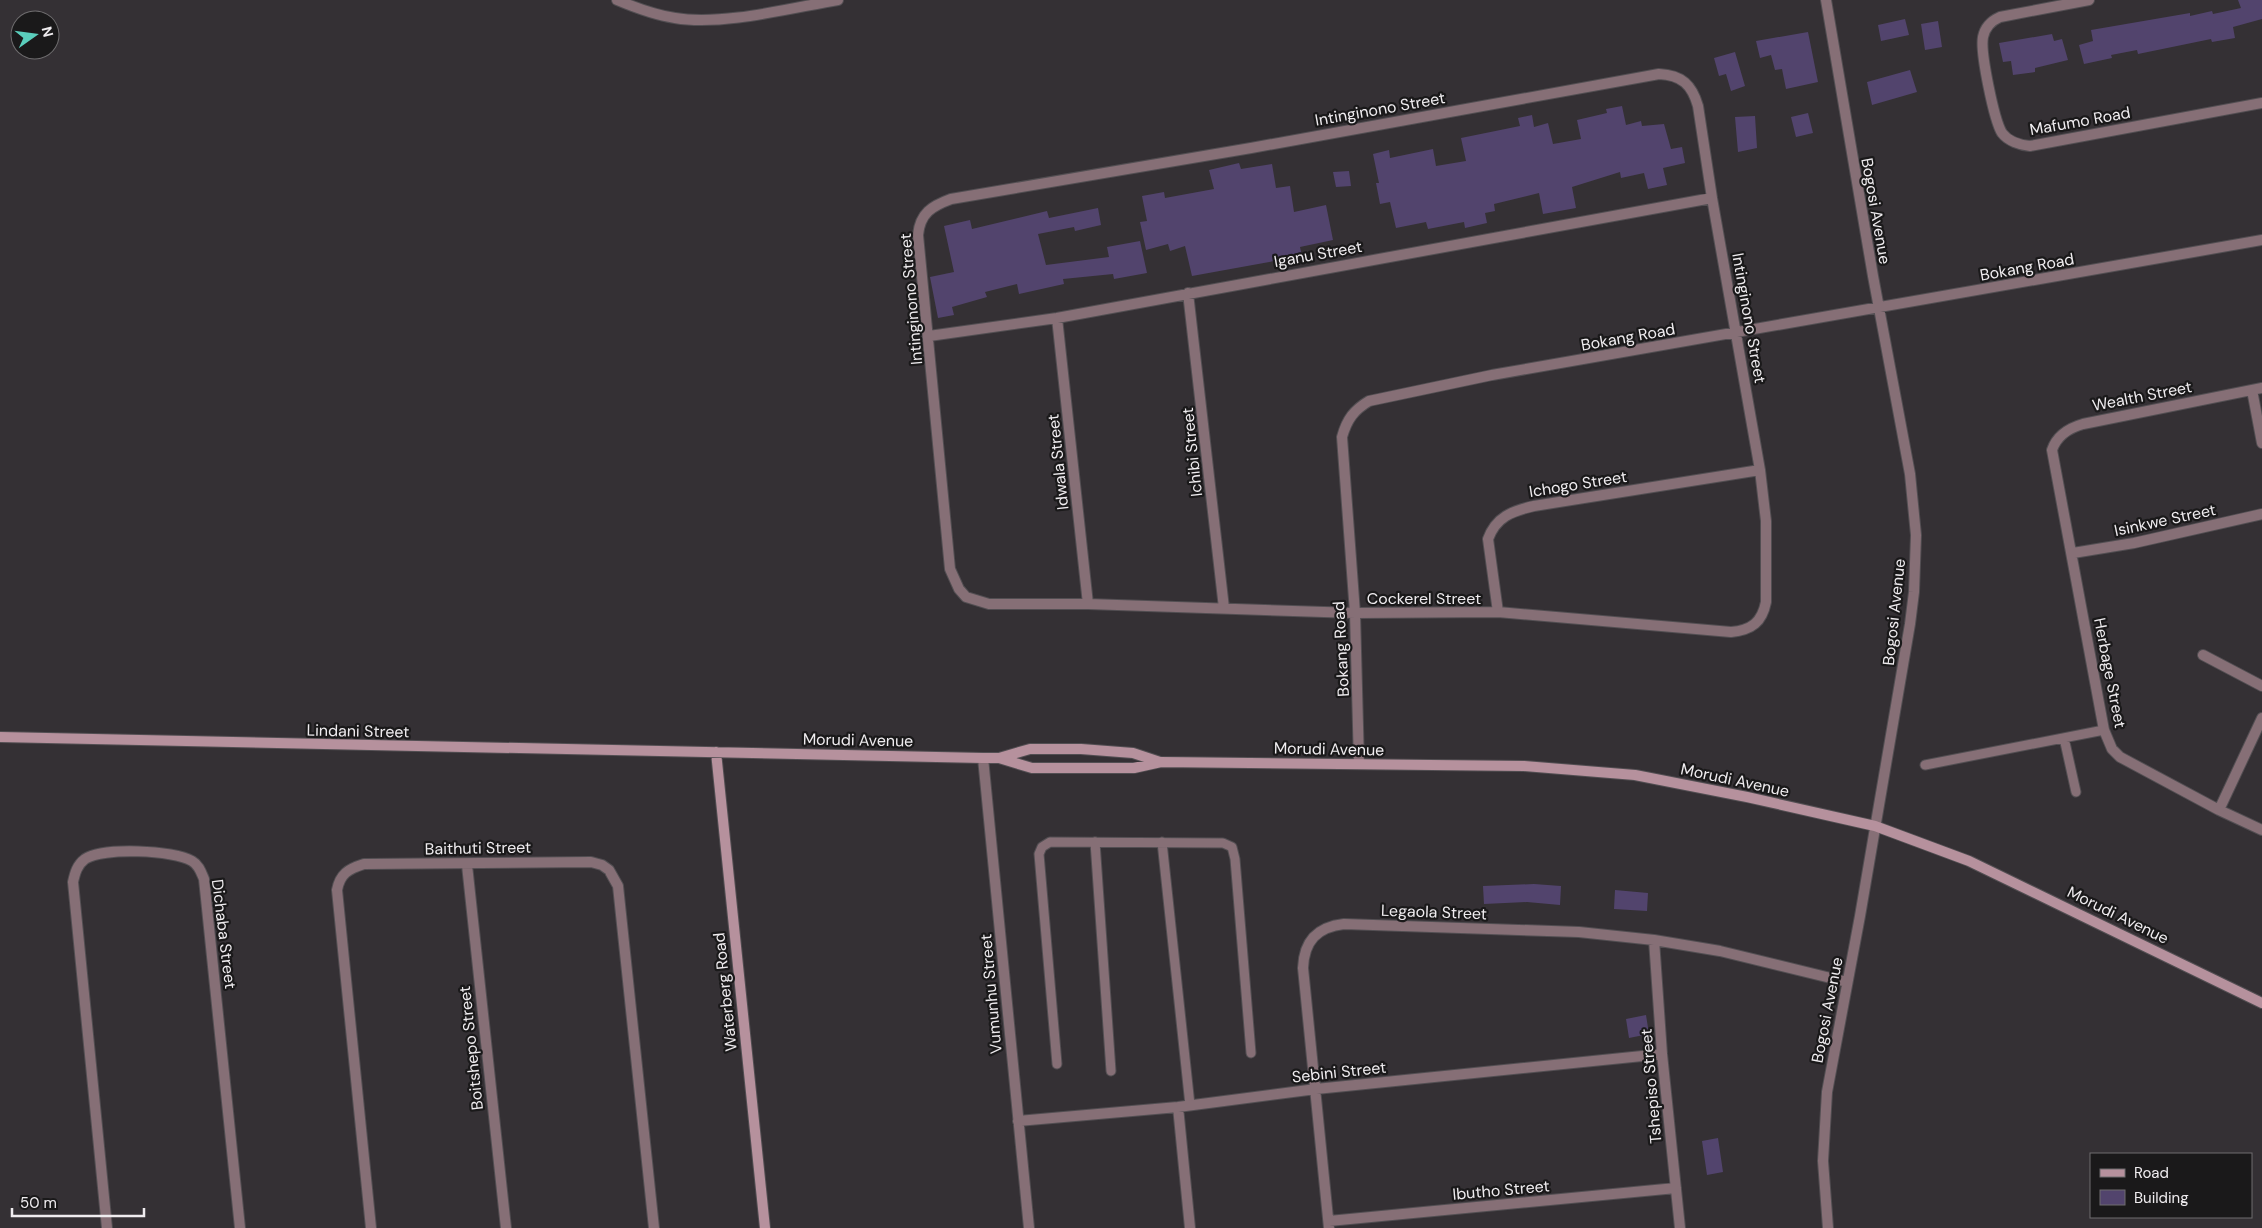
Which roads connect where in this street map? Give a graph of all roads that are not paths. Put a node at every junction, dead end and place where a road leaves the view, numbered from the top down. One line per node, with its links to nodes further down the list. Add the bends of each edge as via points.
1 (617, 0): 2 (street, via 645,12 677,19 712,19)
2 (838, 0)
3 (1826, 0): 9 (street, Bogosi Avenue)
4 (2090, 0): 5 (street, Mafumo Road, via 2000,17 1989,25 1982,39 1984,66 1999,126 2008,139 2030,146)
5 (2262, 103)
6 (1712, 198): 8 (street, Iganu Street); 11 (street, Intinginono Street); 12 (street, Intinginono Street, via 1694,94 1681,78 1672,74 1645,76 945,202 923,215 918,234)
7 (2262, 240): 9 (street, Bokang Road)
8 (1188, 293): 10 (street, Iganu Street); 21 (street, Ichibi Street)
9 (1879, 308): 11 (street, Bokang Road); 39 (street, Bogosi Avenue, via 1910,474 1916,558 1910,624)
10 (1057, 318): 12 (street, Iganu Street); 20 (street, Idwala Street)
11 (1736, 333): 16 (street, Intinginono Street); 23 (street, Bokang Road, via 1384,396 1358,407 1349,418 1342,437)
12 (929, 336): 19 (street, Intinginono Street, via 950,570)
13 (2257, 389): 14 (street); 15 (street, Wealth Street, via 2075,426 2064,432 2054,444)
14 (2262, 442)
15 (2053, 463): 18 (street, Herbage Street)
16 (1760, 470): 22 (street, Ichogo Street, via 1534,506 1506,515 1491,530 1488,540); 24 (street, Intinginono Street, via 1766,521 1766,602)
17 (2262, 514): 18 (street, Isinkwe Street)
18 (2073, 553): 28 (street, Herbage Street)
19 (966, 597): 20 (street, Cockerel Street, via 989,604)
20 (1088, 604): 21 (street, Cockerel Street)
21 (1224, 608): 23 (street, Cockerel Street)
22 (1498, 612): 23 (street, Cockerel Street); 24 (street, Cockerel Street, via 1731,632)
23 (1355, 614): 35 (street, Bokang Road)
24 (1759, 622)
25 (2203, 655): 26 (street)
26 (2262, 686)
27 (2262, 718): 38 (street)
28 (2104, 730): 30 (lane); 38 (street, Herbage Street, via 2112,749 2120,757)
29 (0, 738): 31 (street, Lindani Street)
30 (2064, 738): 36 (lane); 37 (lane)
31 (716, 752): 32 (street, Morudi Avenue); 62 (street, Waterberg Road)
32 (983, 758): 33 (street, Morudi Avenue); 54 (street, Vumunhu Street)
33 (998, 758): 34 (street, Morudi Avenue, via 1032,768 1134,768); 34 (street, Morudi Avenue, via 1030,749 1081,749 1132,752)
34 (1161, 762): 35 (street, Morudi Avenue)
35 (1359, 764): 39 (street, Morudi Avenue, via 1524,766 1635,776)
36 (1925, 765)
37 (2076, 792)
38 (2219, 810): 40 (street, Herbage Street)
39 (1875, 826): 45 (street, Bogosi Avenue); 46 (street, Morudi Avenue, via 2020,884)
40 (2262, 830)
41 (1095, 842): 42 (lane); 49 (lane, via 1050,842 1042,847 1039,854); 50 (lane)
42 (1162, 842): 47 (lane, via 1223,843 1232,847 1236,859); 52 (lane)
43 (467, 864): 59 (street, Baithuti Street, via 364,864 339,878 337,890); 60 (street, Boitshepo Street); 61 (street, Baithuti Street, via 578,861 602,865 614,876 620,898)
44 (1654, 940): 45 (street, Legaola Street, via 1720,950); 48 (street, Tshepiso Street); 51 (street, Legaola Street, via 1550,931 1344,924 1323,929 1306,945 1303,961)
45 (1847, 982): 66 (street, Bogosi Avenue, via 1832,1058 1824,1127)
46 (2262, 1003)
47 (1251, 1053)
48 (1662, 1054): 51 (street, Sebini Street); 55 (street, Tshepiso Street)
49 (1057, 1064)
50 (1111, 1071)
51 (1316, 1089): 52 (street, Sebini Street); 56 (street, Legaola Street)
52 (1190, 1105): 53 (street, Sebini Street)
53 (1178, 1107): 54 (street, Sebini Street); 64 (street)
54 (1018, 1121): 63 (street, Vumunhu Street)
55 (1676, 1188): 56 (street, Ibutho Street); 65 (street, Tshepiso Street)
56 (1329, 1225)
57 (108, 1228): 58 (street, Dichaba Street, via 73,882 79,864 98,853 111,852 184,857 194,862 204,880)
58 (240, 1228)
59 (371, 1228)
60 (506, 1228)
61 (654, 1228)
62 (765, 1228)
63 (1029, 1228)
64 (1190, 1228)
65 (1680, 1228)
66 (1828, 1228)

